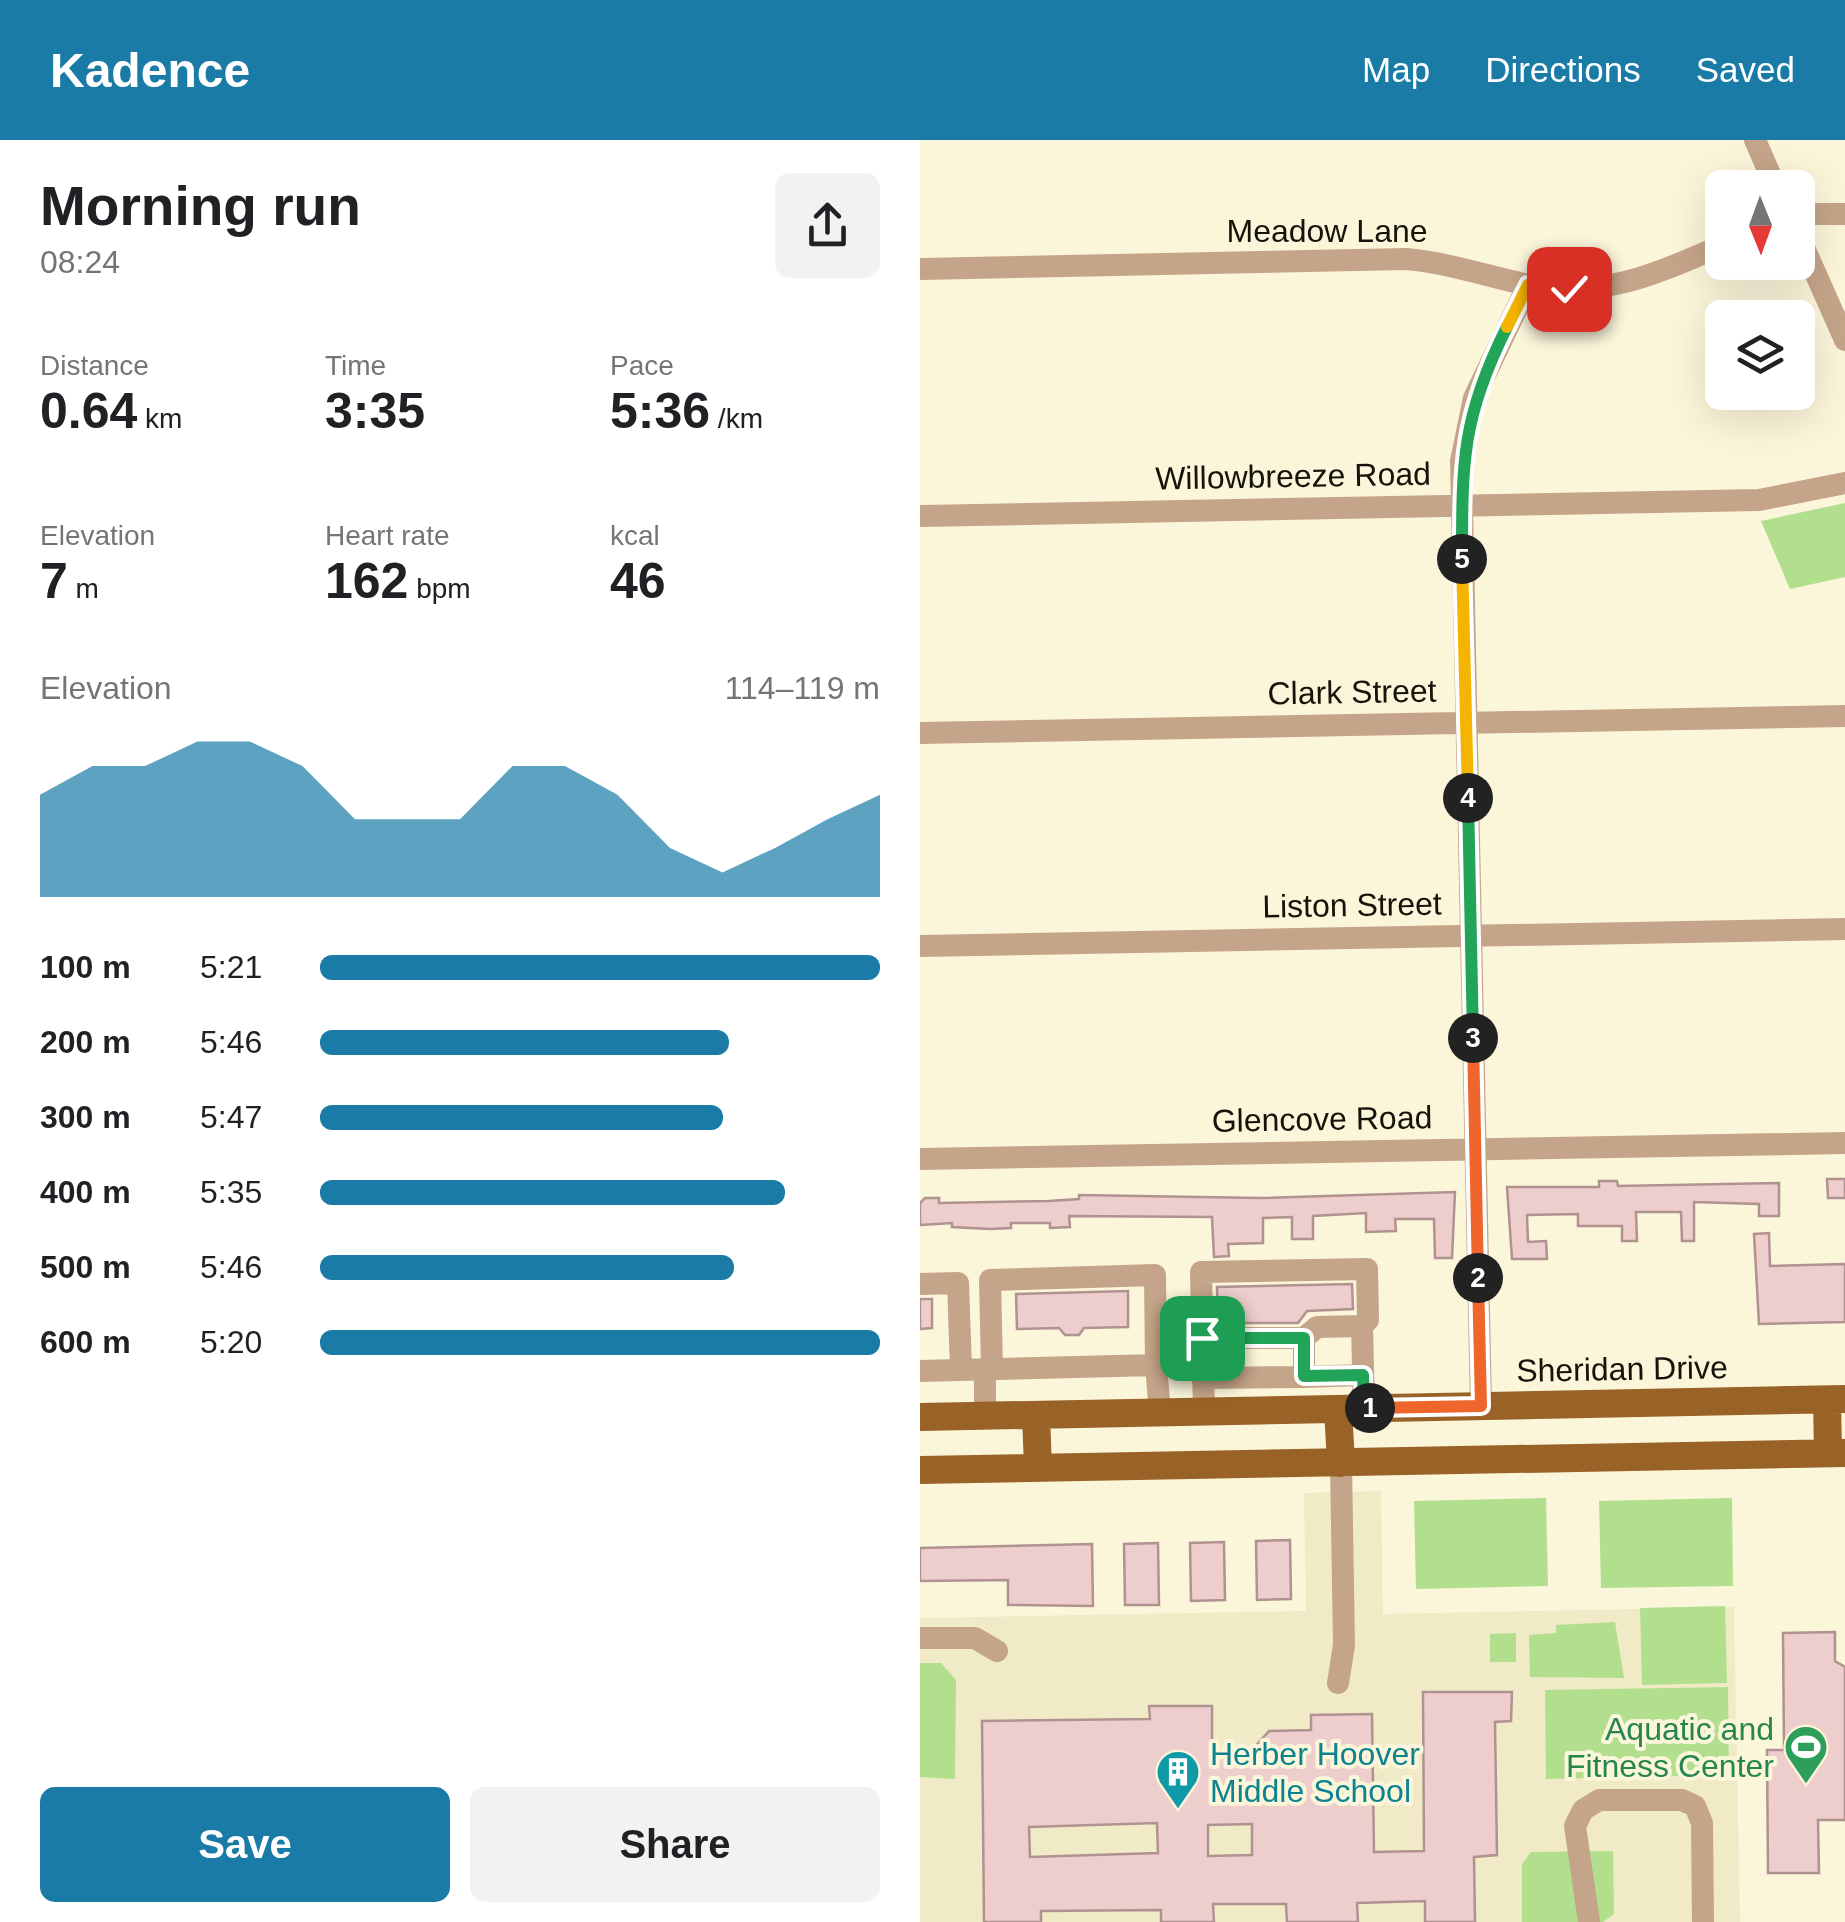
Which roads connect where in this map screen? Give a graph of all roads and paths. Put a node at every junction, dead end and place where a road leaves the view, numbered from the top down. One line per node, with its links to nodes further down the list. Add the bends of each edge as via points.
1 (1754, 140): 2 (street)
2 (1768, 170)
3 (1815, 214): 4 (street)
4 (1845, 214)
5 (1705, 252): 8 (street, Meadow Lane, via 1623,284)
6 (920, 268): 8 (street, Meadow Lane, via 1407,259)
7 (1815, 272): 9 (street)
8 (1528, 285): 11 (street, via 1474,398 1461,461)
9 (1845, 340)
10 (1845, 482): 11 (street, Willowbreeze Road, via 1759,500)
11 (1462, 505): 12 (street, Willowbreeze Road); 14 (street)
12 (920, 516)
13 (1845, 716): 14 (street, Clark Street)
14 (1466, 722): 15 (street, Clark Street); 17 (street)
15 (920, 733)
16 (1845, 929): 17 (street, Liston Street)
17 (1471, 936): 18 (street, Liston Street); 20 (street)
18 (920, 946)
19 (1845, 1142): 20 (street, Glencove Road)
20 (1475, 1149): 21 (street, Glencove Road); 34 (street)
21 (920, 1159)
22 (920, 1284): 28 (street, via 958,1283)
23 (1362, 1326): 24 (street, via 1368,1320 1368,1269 1201,1272); 25 (street, via 1317,1327); 30 (street)
24 (1202, 1338): 25 (street); 32 (street)
25 (1304, 1338): 31 (street)
26 (1156, 1365): 27 (street); 27 (street, via 1155,1275 990,1280); 36 (street)
27 (988, 1368): 28 (street); 39 (street)
28 (960, 1369): 29 (street)
29 (920, 1370)
30 (1363, 1375): 31 (street); 35 (street)
31 (1304, 1376): 32 (street)
32 (1202, 1378): 37 (street)
33 (1836, 1400): 34 (main road, Sheridan Drive); 41 (main road)
34 (1481, 1406): 35 (main road, Sheridan Drive)
35 (1351, 1409): 37 (main road, Sheridan Drive); 42 (main road)
36 (1160, 1412): 37 (main road, Sheridan Drive); 38 (main road, Sheridan Drive)
37 (1204, 1412)
38 (1036, 1415): 39 (main road, Sheridan Drive); 43 (main road)
39 (985, 1416): 40 (main road, Sheridan Drive)
40 (920, 1417)
41 (1837, 1453): 42 (main road)
42 (1341, 1463): 43 (main road); 47 (street, via 1344,1645)
43 (1038, 1468): 44 (main road)
44 (920, 1470)
45 (920, 1638): 46 (street, via 974,1638)
46 (997, 1651)
47 (1338, 1682)
48 (1588, 1922): 49 (street, via 1575,1826 1583,1810 1599,1800 1665,1800 1695,1806 1702,1823)
49 (1702, 1922)

